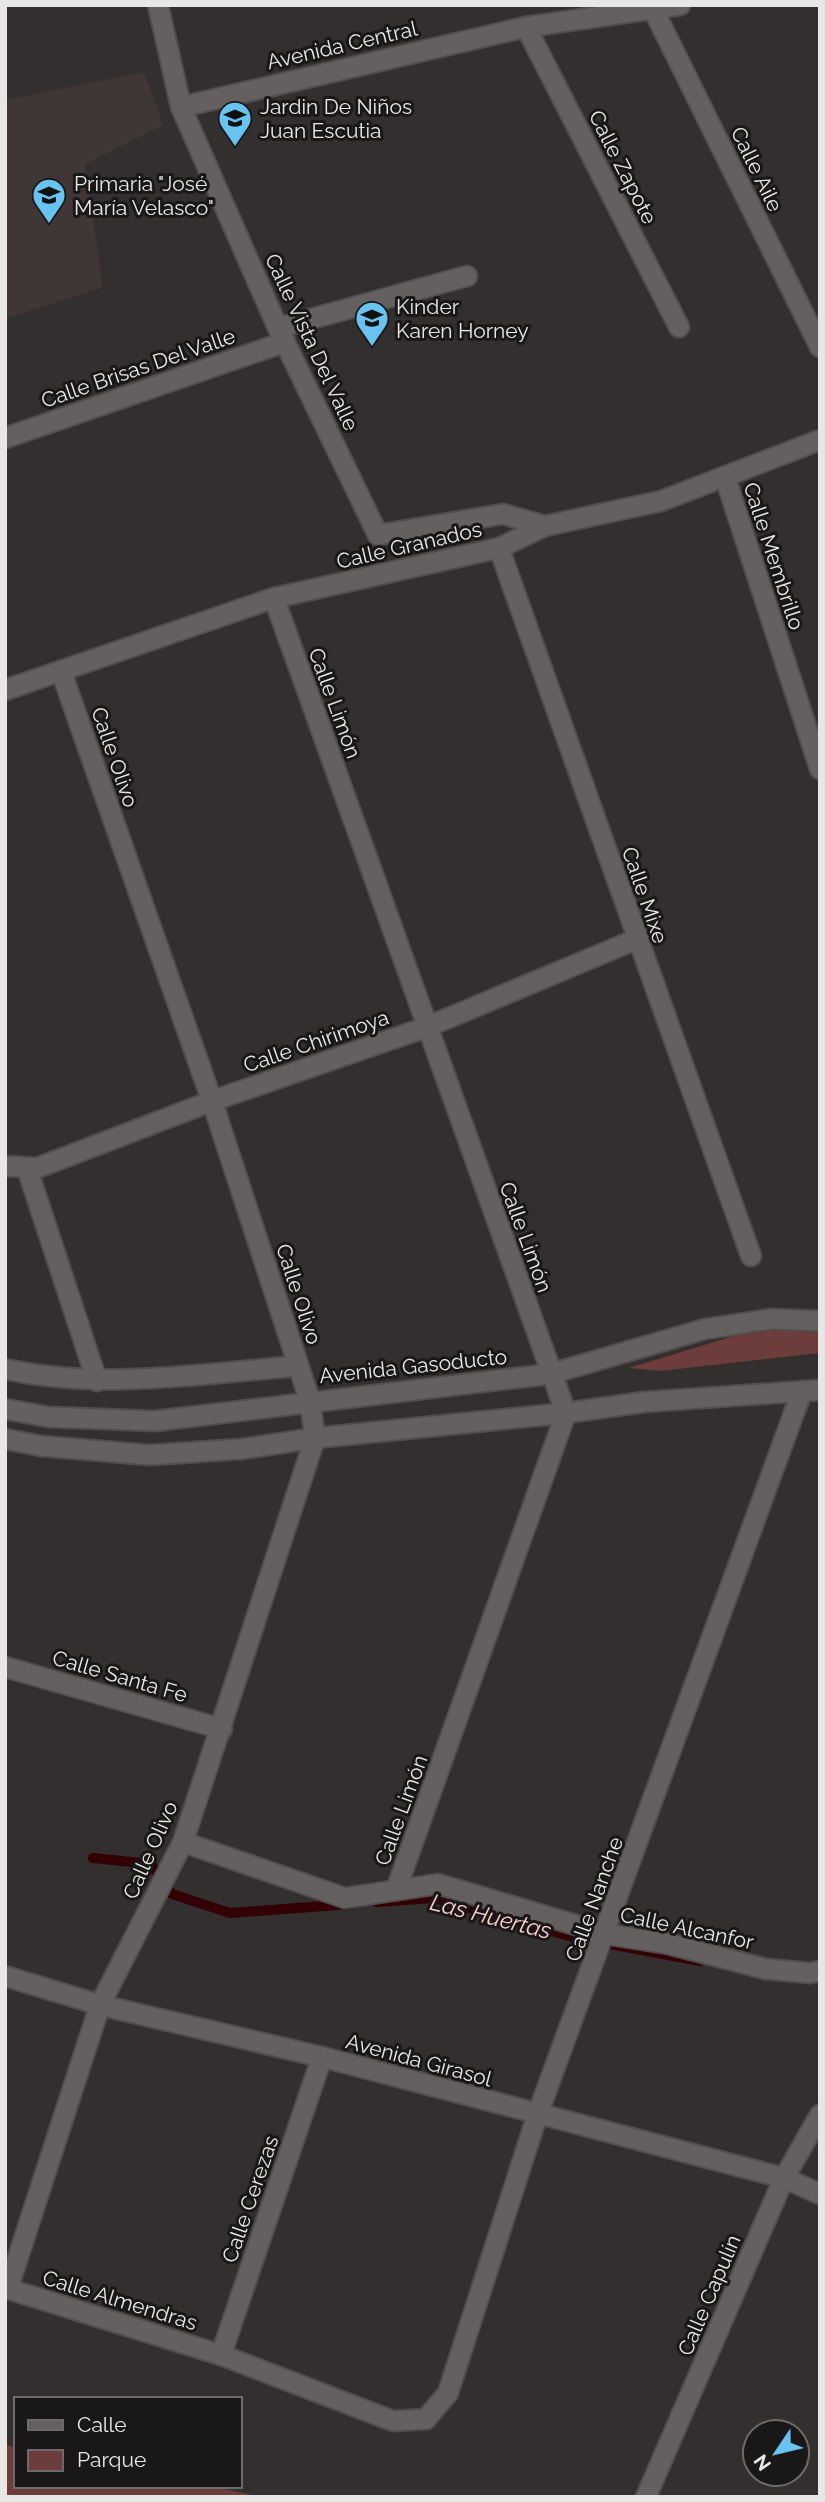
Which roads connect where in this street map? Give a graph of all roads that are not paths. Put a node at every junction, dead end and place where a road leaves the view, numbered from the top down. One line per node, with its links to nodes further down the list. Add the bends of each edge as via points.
1 (158, 5): 5 (street, Calle Vista Del Valle)
2 (680, 5): 3 (street, Avenida Central)
3 (654, 10): 4 (street, Avenida Central); 9 (street, Calle Aile)
4 (526, 27): 5 (street, Avenida Central); 7 (street, Calle Zapote)
5 (181, 107): 8 (street, Calle Vista Del Valle)
6 (467, 276): 8 (street, Calle Brisas Del Valle)
7 (679, 327)
8 (282, 335): 10 (street, Calle Brisas Del Valle); 13 (street, Calle Vista Del Valle, via 378,535 503,514)
9 (820, 347)
10 (5, 438)
11 (820, 440): 12 (street, Calle Granados)
12 (725, 477): 13 (street, Calle Granados, via 661,501); 18 (street, Calle Membrillo)
13 (545, 526): 14 (street, Calle Granados)
14 (499, 548): 15 (street, Calle Granados); 19 (street, Calle Mixe)
15 (274, 598): 16 (street, Calle Granados); 20 (street, Calle Limón)
16 (61, 671): 17 (street, Calle Granados); 21 (street, Calle Olivo)
17 (5, 690)
18 (820, 769)
19 (636, 939): 20 (street, Calle Chirimoya); 24 (street, Calle Mixe)
20 (427, 1027): 21 (street, Calle Chirimoya); 28 (street, Calle Limón)
21 (212, 1101): 23 (street, Calle Chirimoya); 26 (street, Calle Olivo)
22 (5, 1166): 23 (street, Calle Chirimoya)
23 (27, 1168): 29 (street)
24 (751, 1256)
25 (820, 1321): 28 (street, Avenida Gasoducto, via 772,1319 705,1329)
26 (298, 1366): 29 (street); 31 (street, Calle Olivo)
27 (5, 1369): 29 (street)
28 (551, 1374): 31 (street, Avenida Gasoducto); 33 (street, Calle Limón)
29 (97, 1381)
30 (811, 1391): 33 (street, via 644,1402); 40 (street, Calle Nanche)
31 (310, 1401): 32 (street, Avenida Gasoducto, via 155,1421 49,1417); 34 (street, Calle Olivo)
32 (5, 1409)
33 (566, 1413): 34 (street); 39 (street, Calle Limón)
34 (315, 1438): 35 (street, via 150,1455); 37 (street, Calle Olivo)
35 (5, 1439)
36 (5, 1667): 37 (street, Calle Santa Fe)
37 (222, 1729): 38 (street, Calle Olivo)
38 (179, 1850): 39 (street, Calle Alcanfor, via 345,1898); 43 (street, Calle Olivo)
39 (396, 1890): 40 (street, Calle Alcanfor, via 438,1884)
40 (605, 1935): 41 (street, Calle Alcanfor, via 669,1944 766,1969); 46 (street, Calle Nanche)
41 (820, 1970)
42 (5, 1976): 43 (street, Avenida Girasol)
43 (100, 2005): 44 (street, Avenida Girasol); 49 (street, Calle Olivo)
44 (323, 2057): 46 (street, Avenida Girasol); 50 (street, Calle Cerezas)
45 (820, 2115): 47 (street, Calle Capulín)
46 (537, 2116): 47 (street, Avenida Girasol); 51 (street, Calle Nanche, via 448,2393)
47 (784, 2178): 48 (street, Avenida Girasol); 52 (street, Calle Capulín)
48 (820, 2194)
49 (6, 2288): 50 (street, Calle Almendras)
50 (221, 2356): 51 (street, Calle Almendras, via 393,2421)
51 (426, 2419)
52 (646, 2497)

